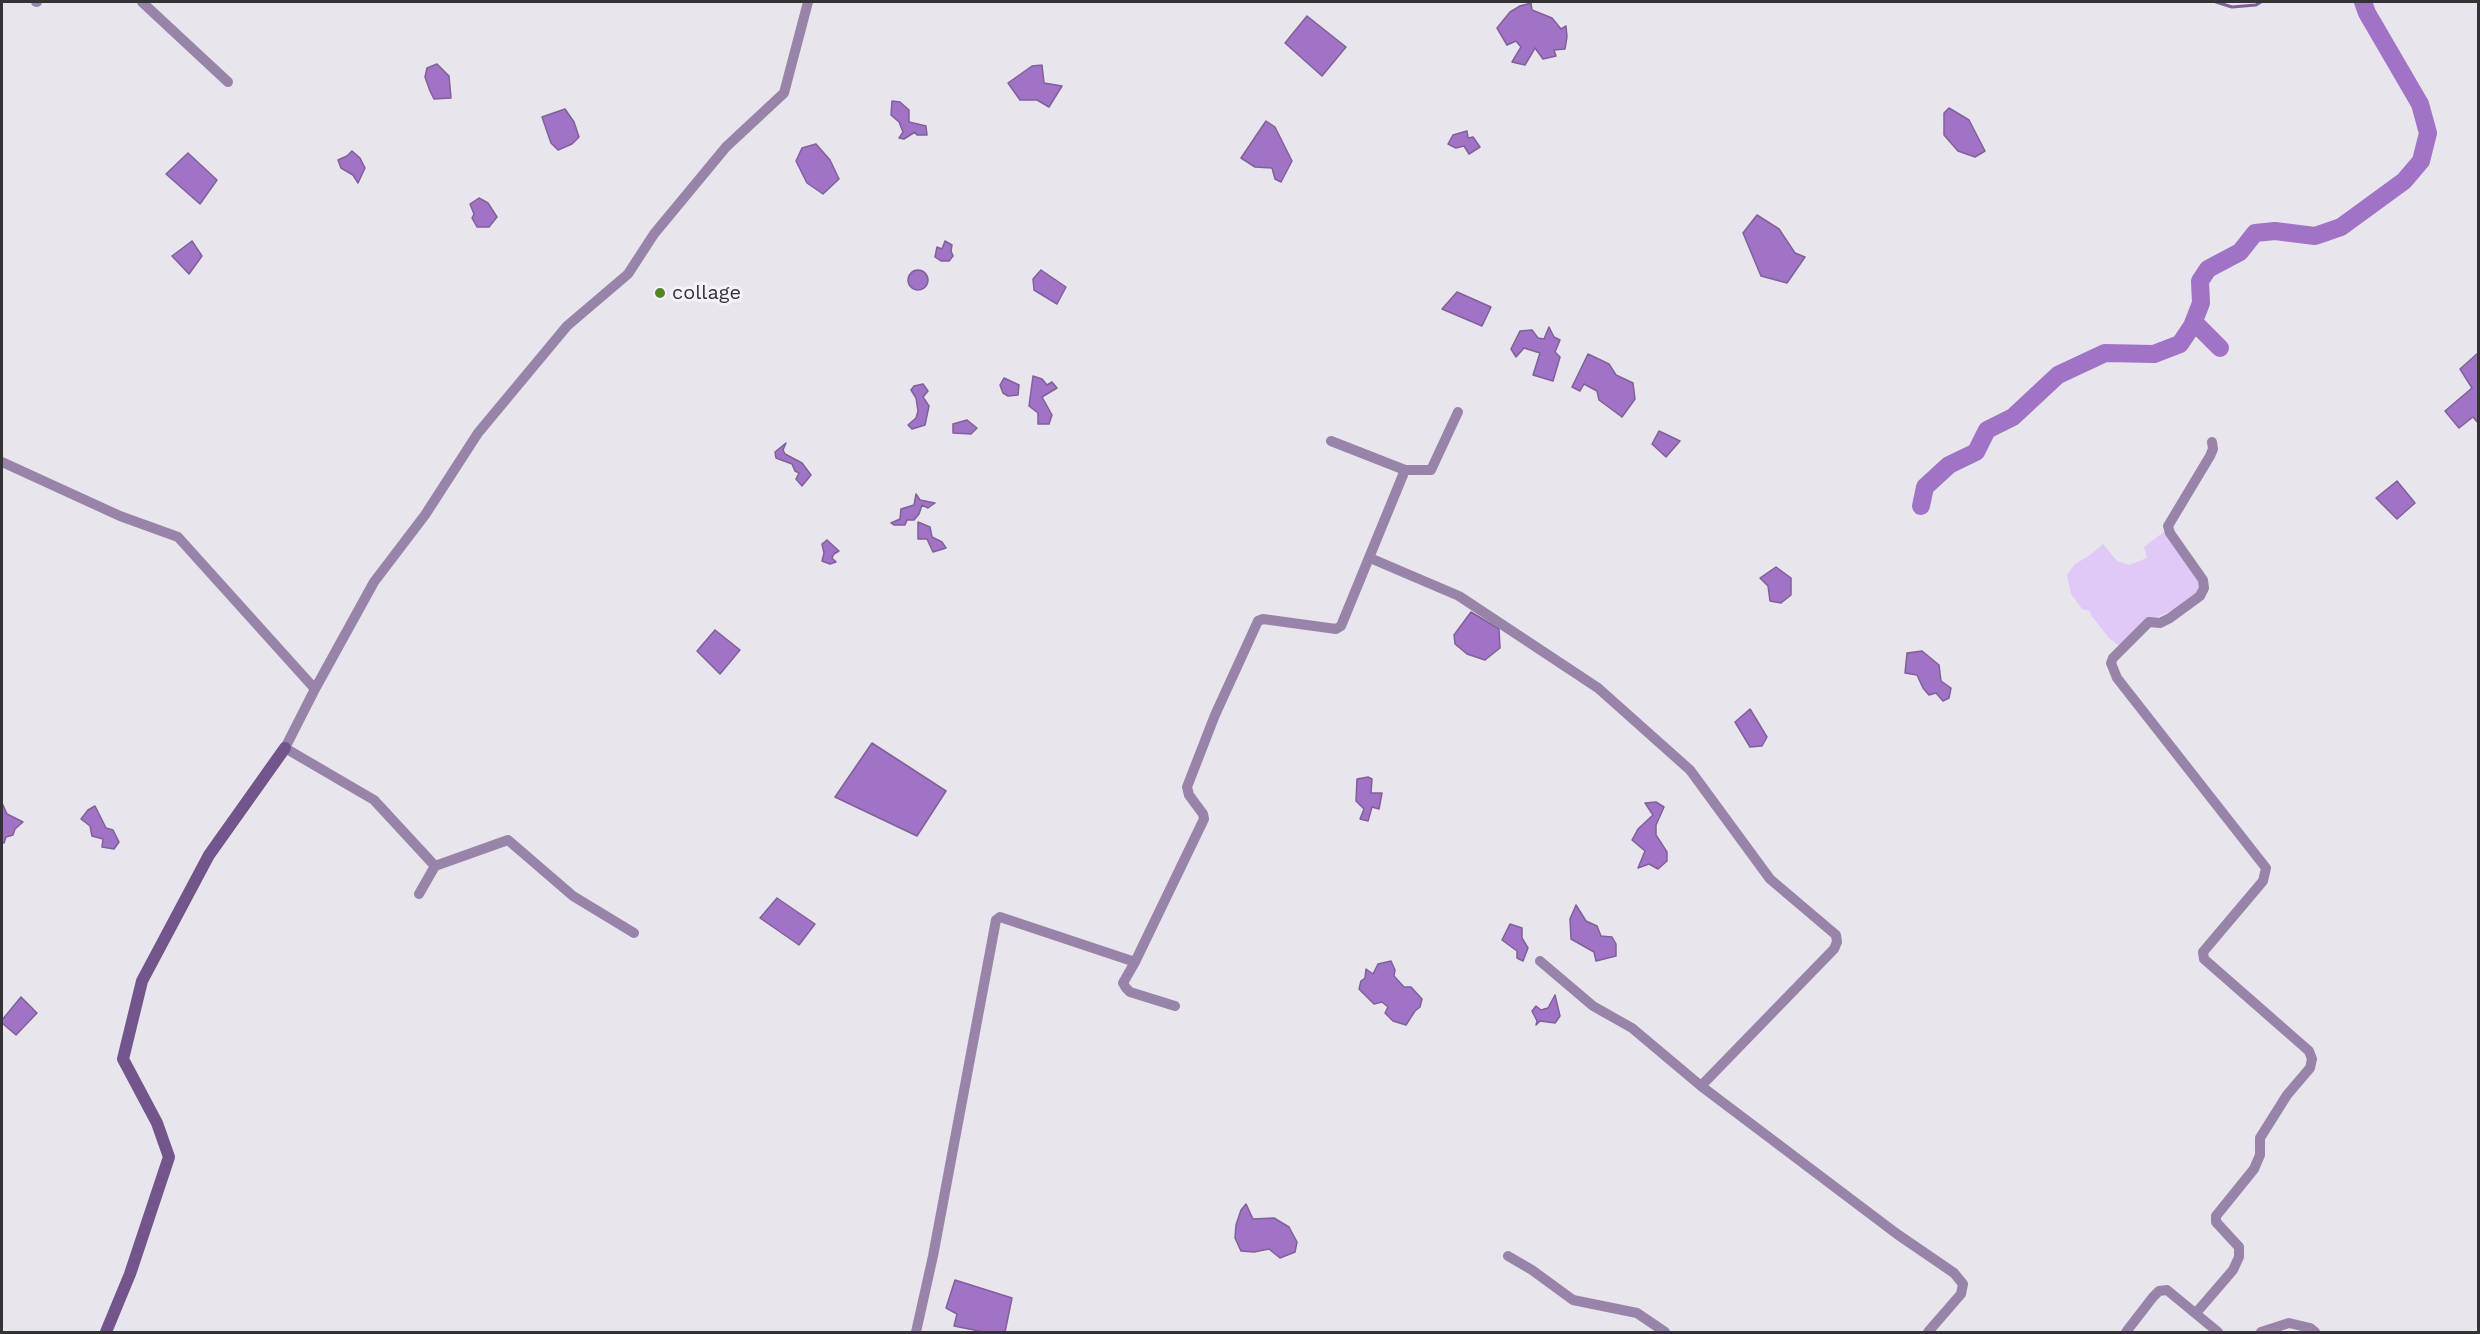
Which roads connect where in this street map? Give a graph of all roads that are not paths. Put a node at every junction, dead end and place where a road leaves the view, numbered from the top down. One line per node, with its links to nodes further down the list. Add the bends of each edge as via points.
1 (142, 2): 3 (street)
2 (808, 2): 10 (street, via 784,93 726,147 654,234 628,274 567,326 478,433 425,515 374,582)
3 (228, 82)
4 (1458, 412): 8 (street, via 1433,469)
5 (1331, 441): 8 (street)
6 (2212, 442): 20 (street, via 2210,456 2169,526 2203,580 2204,588 2200,596 2170,618 2160,623 2149,622 2111,663 2117,678 2266,868 2263,881 2208,945 2204,959 2309,1051 2312,1059 2310,1068 2287,1095 2260,1138 2260,1155 2254,1169 2216,1216 2216,1222 2239,1247 2239,1257 2233,1270)
7 (2, 462): 10 (street, via 120,516 178,537)
8 (1405, 470): 9 (street)
9 (1370, 558): 16 (street, via 1344,621 1336,629 1258,621 1187,787 1204,819); 18 (street, via 1459,596 1598,688 1690,770 1770,879 1836,935 1834,949)
10 (315, 689): 11 (street)
11 (285, 748): 12 (street, via 374,800); 21 (main road, via 209,855 142,981 123,1059 158,1123 169,1157)
12 (435, 866): 13 (street); 14 (street, via 508,840 573,896)
13 (419, 894)
14 (634, 933)
15 (1540, 961): 18 (street, via 1593,1006 1632,1028)
16 (1135, 962): 17 (street, via 1123,983 1126,988); 22 (street, via 1000,917 996,920)
17 (1175, 1006)
18 (1701, 1086): 24 (street, via 1954,1273 1962,1284 1961,1294)
19 (1508, 1256): 23 (street, via 1573,1300 1637,1313)
20 (2196, 1313): 25 (street, via 2167,1290 2159,1291); 26 (street)
21 (106, 1332)
22 (916, 1332)
23 (1665, 1332)
24 (1928, 1332)
25 (2126, 1332)
26 (2218, 1332)
27 (2261, 1332): 28 (street, via 2289,1323)
28 (2315, 1332)

